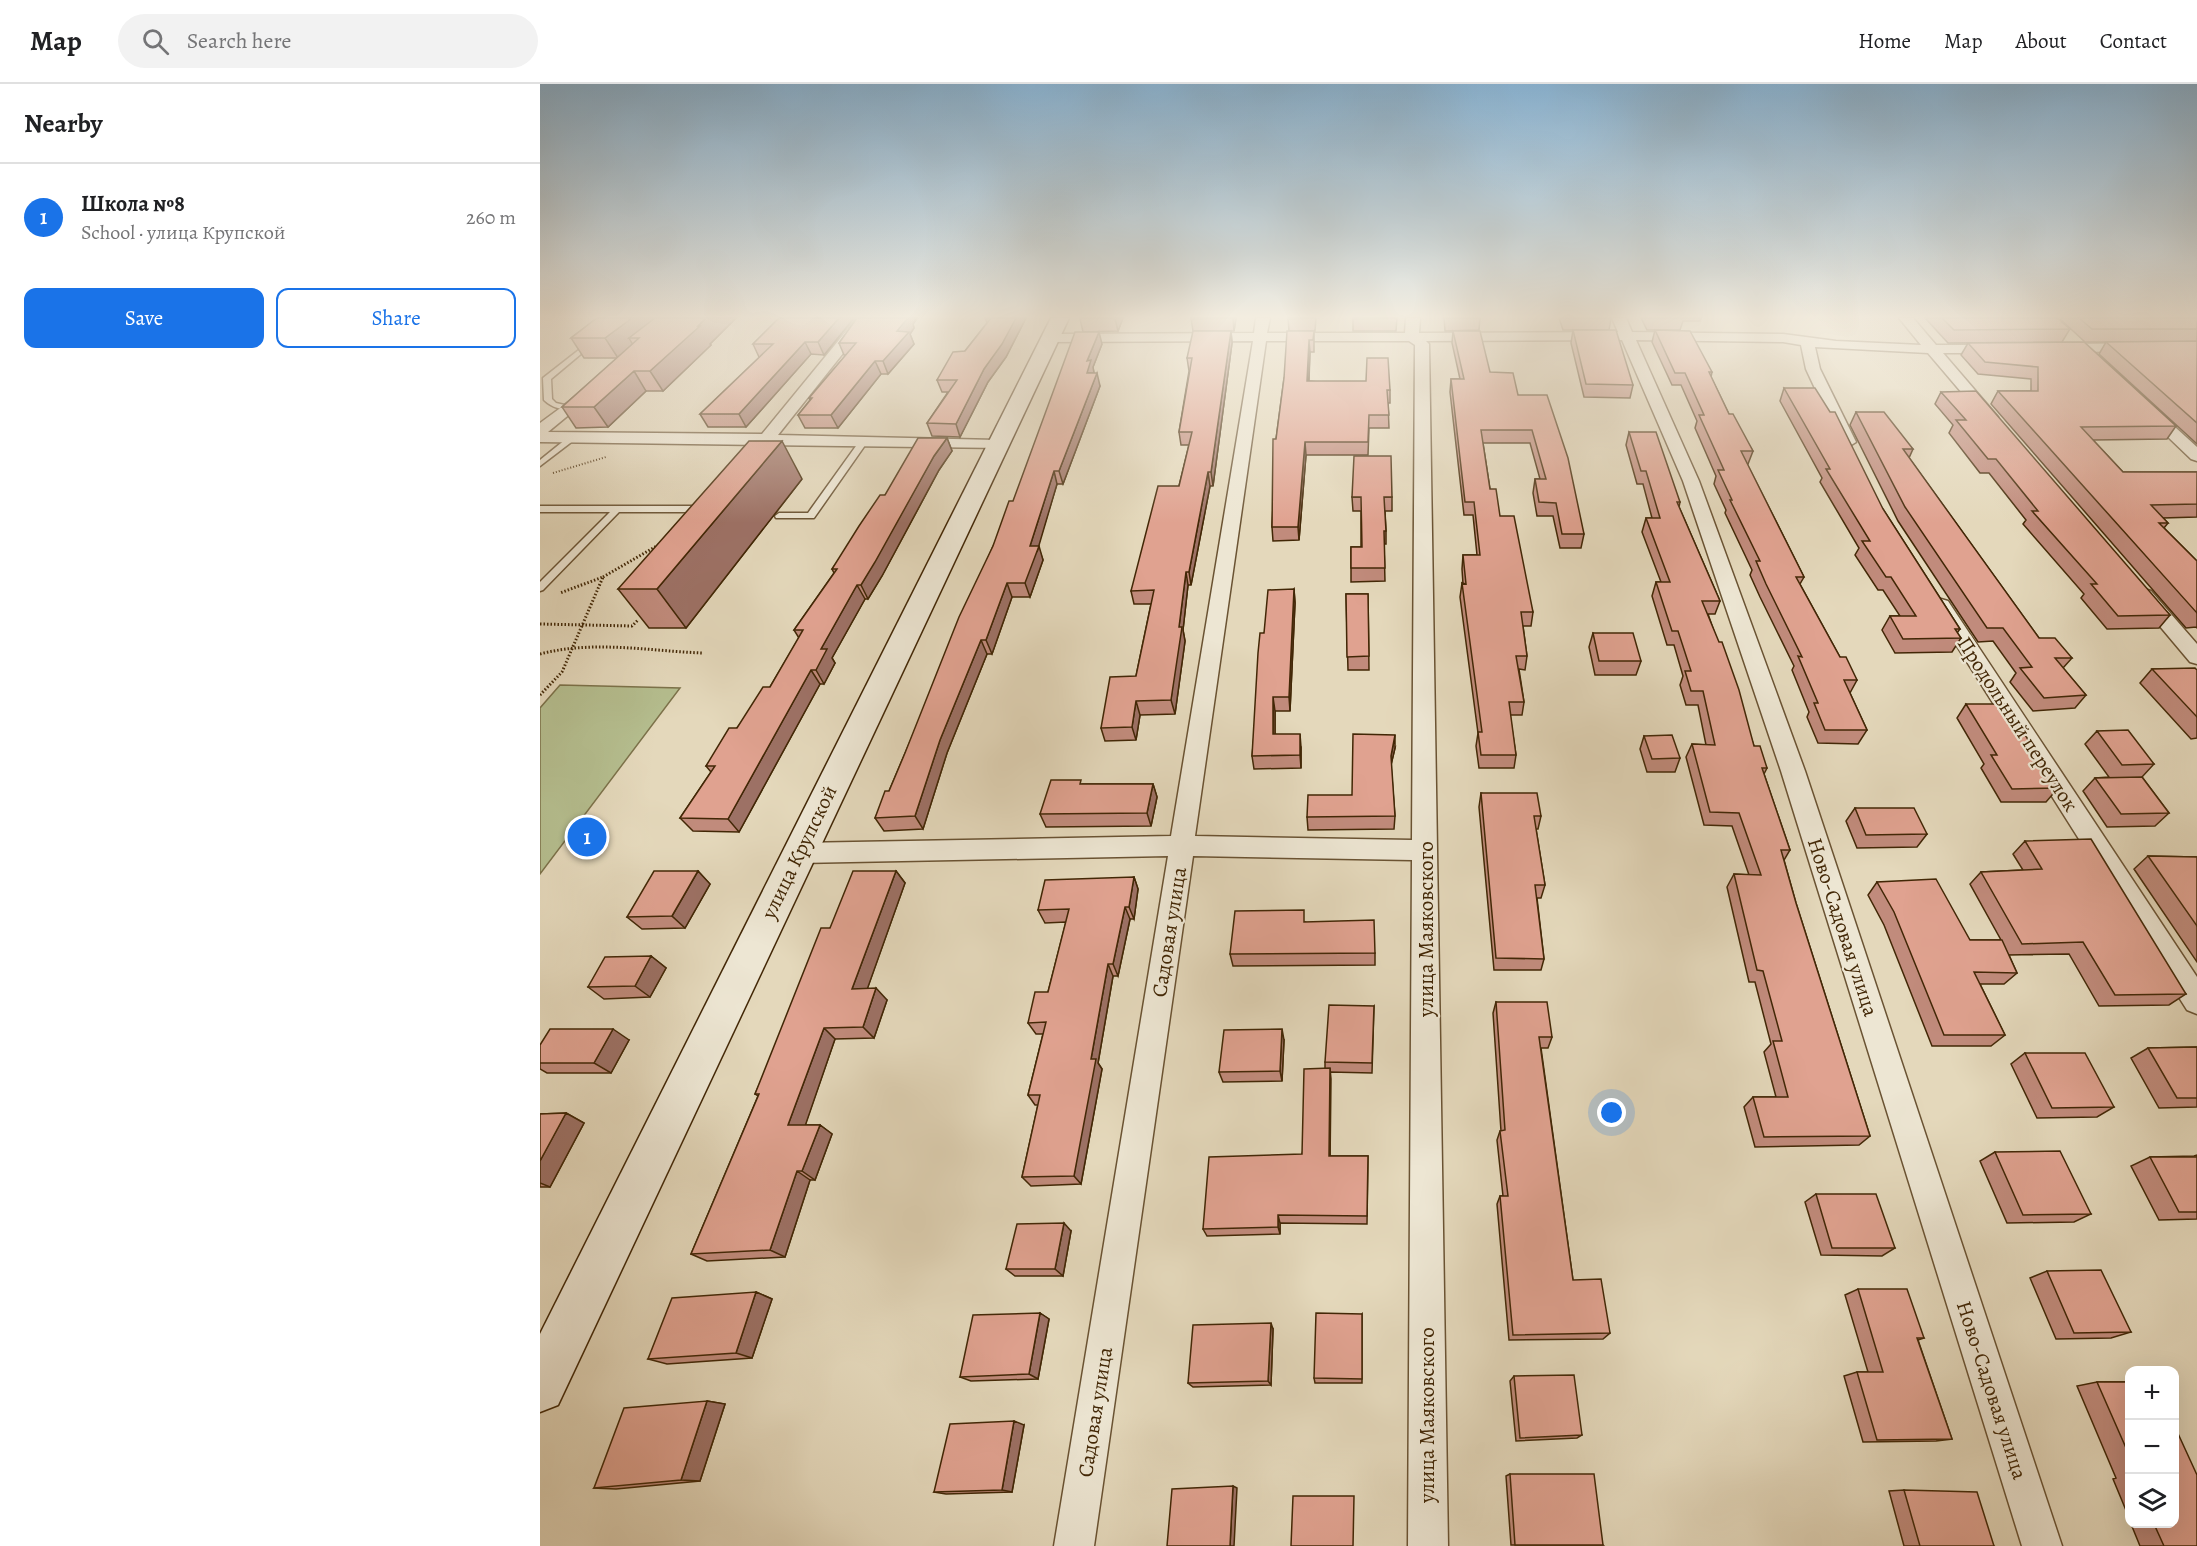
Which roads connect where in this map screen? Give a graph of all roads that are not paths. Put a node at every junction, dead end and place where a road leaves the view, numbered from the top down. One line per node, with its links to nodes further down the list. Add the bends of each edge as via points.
1 (547, 386): 11 (lane, via 548,400)
2 (595, 386): 11 (street)
3 (809, 386): 16 (street)
4 (1026, 386): 18 (main road, улица Крупской)
5 (1252, 386): 30 (street, Садовая улица)
6 (1422, 386): 31 (street, улица Маяковского)
7 (1648, 386): 37 (street, Ново-Садовая улица, via 1690,481 1793,771)
8 (1821, 386): 20 (street)
9 (1963, 386): 13 (street)
10 (2139, 402): 19 (street)
11 (569, 407): 12 (street)
12 (540, 431)
13 (2003, 432)
14 (540, 437): 15 (street)
15 (574, 437): 16 (street); 21 (lane)
16 (766, 439): 17 (street)
17 (864, 441): 18 (street); 25 (lane, via 811,516)
18 (996, 445): 32 (main road, улица Крупской)
19 (2197, 456)
20 (1858, 461)
21 (540, 464)
22 (720, 508): 24 (lane)
23 (540, 509): 24 (lane)
24 (617, 509): 27 (lane)
25 (779, 516)
26 (2135, 585): 29 (street)
27 (540, 588)
28 (1933, 592): 33 (street, Продольный переулок)
29 (2197, 657)
30 (1183, 846): 31 (street); 32 (street); 35 (street, Садовая улица)
31 (1426, 850): 36 (street, улица Маяковского)
32 (799, 854): 34 (main road, улица Крупской)
33 (2197, 1001)
34 (540, 1387)
35 (1074, 1546)
36 (1428, 1546)
37 (2042, 1546)

